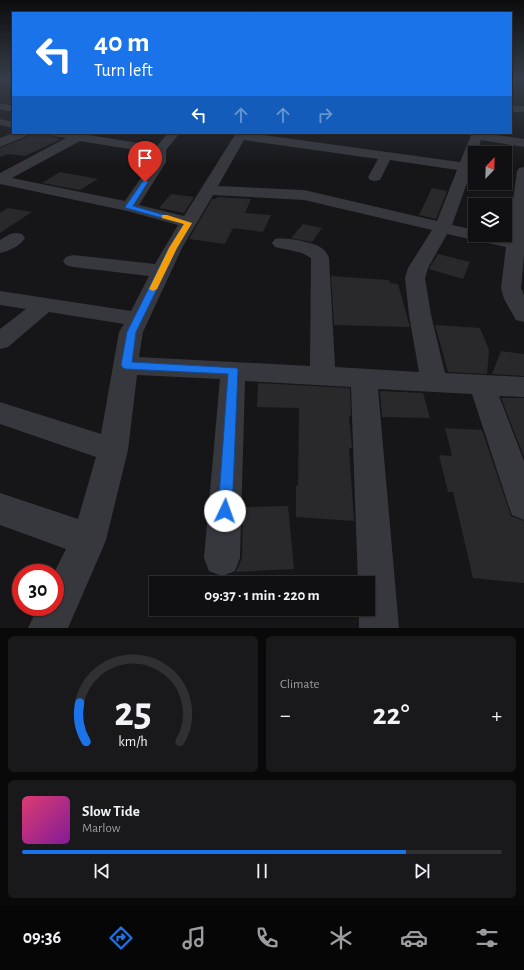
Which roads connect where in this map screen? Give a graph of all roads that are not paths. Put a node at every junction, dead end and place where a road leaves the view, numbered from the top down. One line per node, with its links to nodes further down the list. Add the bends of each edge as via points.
1 (512, 109): 2 (street)
2 (524, 109)
3 (0, 122): 4 (street)
4 (12, 125)
5 (21, 134): 11 (street)
6 (69, 134): 9 (street)
7 (173, 134): 14 (street)
8 (241, 134): 15 (street); 21 (street)
9 (81, 135): 14 (street); 20 (street)
10 (477, 135): 12 (street); 13 (street)
11 (0, 143)
12 (524, 144)
13 (475, 146)
14 (160, 150): 23 (street, via 159,162)
15 (386, 156): 16 (street); 19 (street)
16 (468, 168)
17 (468, 172): 25 (street)
18 (521, 175): 22 (street)
19 (375, 177)
20 (0, 179): 23 (street)
21 (209, 190): 24 (street); 25 (street, via 304,196)
22 (522, 205): 30 (street)
23 (129, 207): 24 (street)
24 (188, 223): 33 (street)
25 (443, 227): 26 (street); 43 (street, via 418,268 415,278)
26 (468, 233)
27 (16, 238): 31 (street)
28 (507, 242): 30 (street)
29 (281, 243): 41 (street, via 313,251 320,258)
30 (520, 245): 36 (street, via 511,288)
31 (3, 255)
32 (73, 261): 33 (street)
33 (162, 271): 37 (street)
34 (0, 298): 35 (street)
35 (43, 306): 37 (street); 38 (street)
36 (524, 315)
37 (138, 319): 39 (street, via 132,332)
38 (0, 341)
39 (126, 365): 40 (street); 47 (street)
40 (233, 370): 41 (street); 51 (street)
41 (324, 376): 42 (street)
42 (364, 379): 43 (street); 53 (street)
43 (434, 381): 44 (street)
44 (482, 385): 45 (street); 48 (street)
45 (524, 387)
46 (0, 413): 47 (street)
47 (112, 450): 50 (street)
48 (524, 504)
49 (0, 508): 50 (street)
50 (89, 540): 52 (street)
51 (222, 558)
52 (48, 628)
53 (379, 628)

